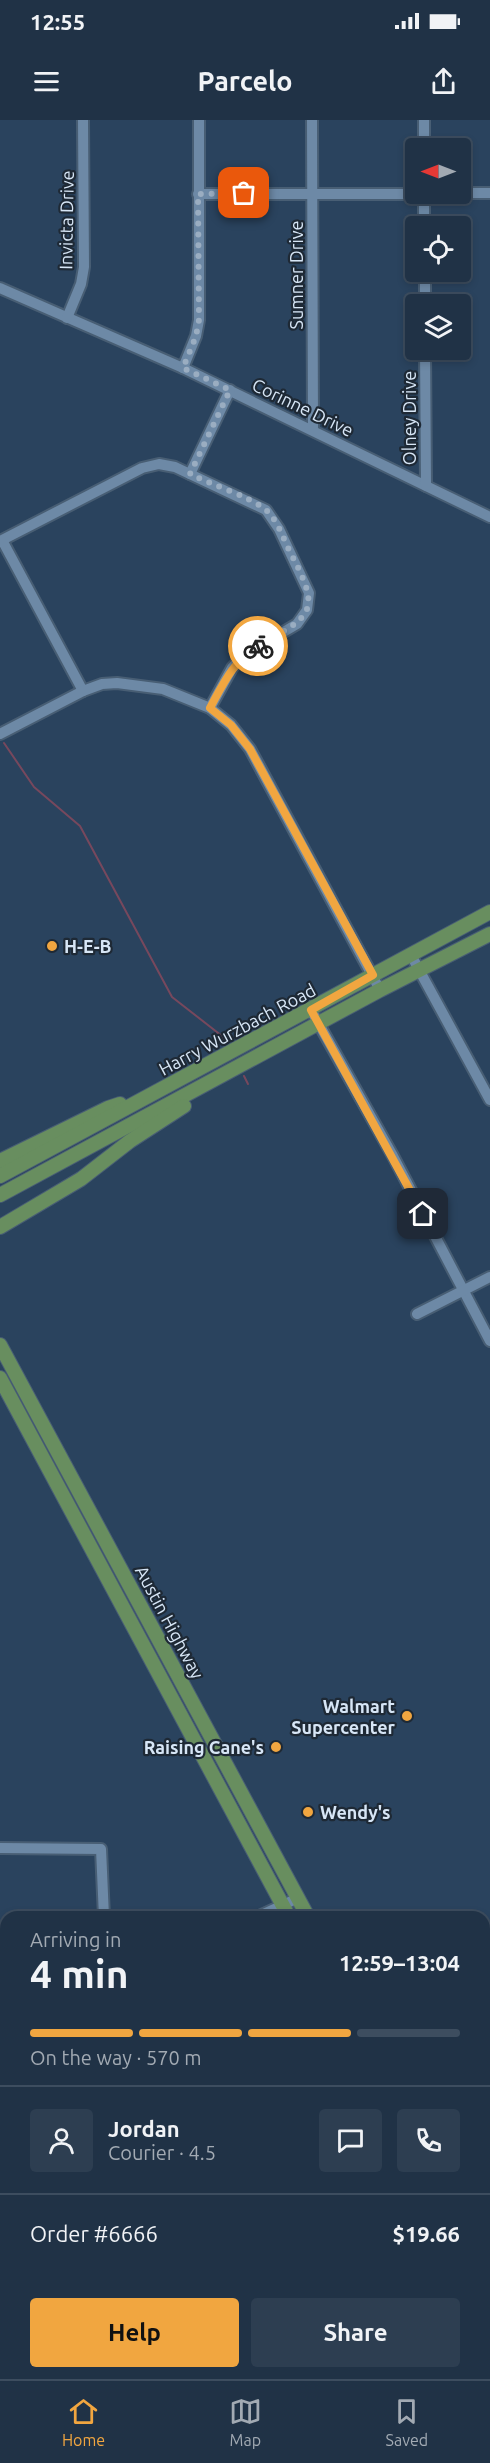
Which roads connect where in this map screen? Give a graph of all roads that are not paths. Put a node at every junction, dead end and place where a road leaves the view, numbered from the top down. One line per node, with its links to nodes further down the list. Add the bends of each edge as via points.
1 (83, 120): 12 (street, Invicta Drive, via 84,267)
2 (199, 120): 9 (street)
3 (312, 120): 6 (street, Sumner Drive)
4 (424, 120): 5 (street)
5 (424, 138)
6 (312, 193): 9 (street); 10 (street); 16 (street, Sumner Drive)
7 (471, 193): 8 (street)
8 (490, 193)
9 (198, 194): 14 (street, via 199,320)
10 (405, 194)
11 (0, 288): 12 (street, Corinne Drive)
12 (67, 318): 14 (street, Corinne Drive)
13 (425, 360): 18 (street, Olney Drive)
14 (183, 368): 15 (street, Corinne Drive)
15 (230, 390): 16 (street, Corinne Drive); 17 (street)
16 (314, 430): 18 (street, Corinne Drive)
17 (190, 474): 20 (street, via 167,465 147,466 2,540); 21 (street, via 266,510 302,575 310,598 297,624 243,656 232,668)
18 (426, 486): 19 (street, Corinne Drive)
19 (490, 517)
20 (83, 691): 21 (street, via 102,684 132,684 163,689); 22 (street)
21 (210, 708): 27 (street, via 231,725 250,749)
22 (0, 734)
23 (490, 912): 25 (main road, Harry Wurzbach Road)
24 (490, 934): 26 (main road, Harry Wurzbach Road)
25 (411, 955): 26 (street); 27 (main road, Harry Wurzbach Road)
26 (420, 969): 28 (main road, Harry Wurzbach Road); 33 (street)
27 (373, 975): 28 (street); 29 (main road, Harry Wurzbach Road)
28 (380, 990): 30 (main road, Harry Wurzbach Road)
29 (311, 1010): 30 (street); 31 (main road, Harry Wurzbach Road)
30 (320, 1023): 34 (main road, Harry Wurzbach Road, via 210,1082); 40 (street)
31 (190, 1075): 32 (main road, Harry Wurzbach Road); 34 (main road, via 188,1085 148,1107)
32 (146, 1098): 35 (main road, via 108,1108); 36 (main road, Harry Wurzbach Road)
33 (490, 1100)
34 (131, 1132): 37 (main road, Harry Wurzbach Road); 38 (main road, via 81,1179)
35 (0, 1161)
36 (0, 1176)
37 (0, 1195)
38 (0, 1227)
39 (490, 1277): 40 (street)
40 (464, 1292): 41 (street); 42 (street)
41 (417, 1314)
42 (490, 1341)
43 (0, 1345): 44 (main road, Austin Highway)
44 (7, 1370): 47 (main road, Austin Highway)
45 (0, 1378): 49 (main road, Austin Highway)
46 (0, 1848): 48 (street, via 101,1849)
47 (298, 1898): 49 (street); 50 (main road, Austin Highway)
48 (104, 1911)
49 (286, 1911)
50 (305, 1911)

